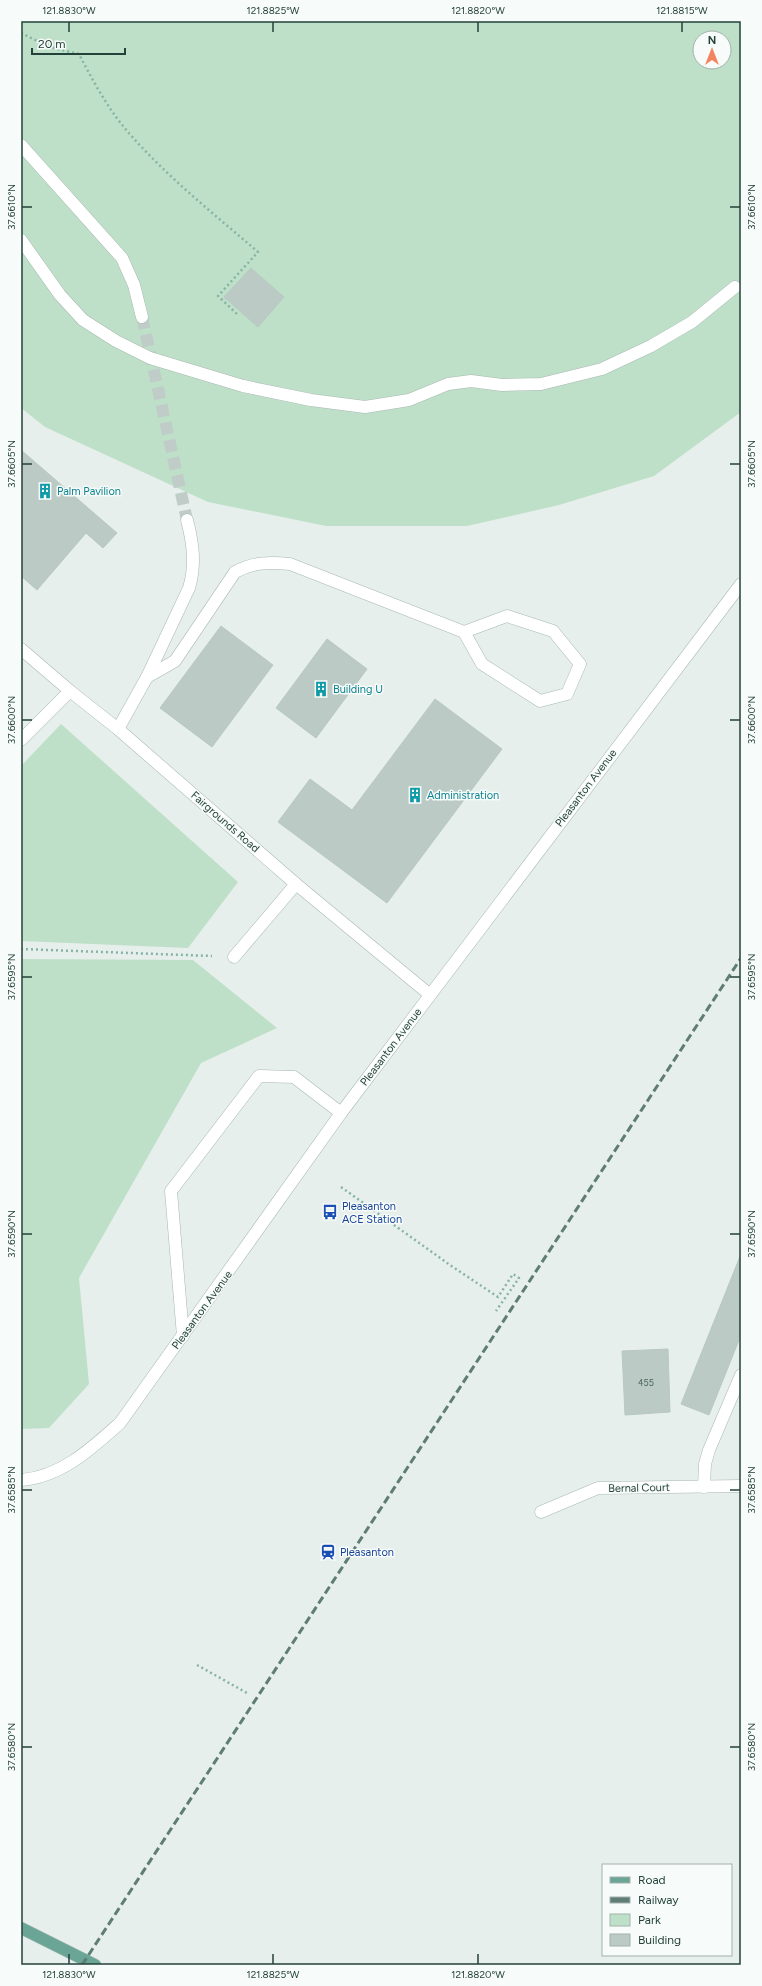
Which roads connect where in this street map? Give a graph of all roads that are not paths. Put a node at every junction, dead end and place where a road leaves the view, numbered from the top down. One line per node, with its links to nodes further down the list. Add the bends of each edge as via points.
1 (21, 145): 4 (street, via 122,258 134,285)
2 (21, 240): 3 (street, via 60,295 83,320 150,358 243,386 311,400 365,407 409,400 448,384 471,381 502,385 541,384 602,369 651,346 692,322)
3 (736, 287)
4 (142, 317)
5 (186, 520): 9 (street, via 193,546 193,576 184,602)
6 (741, 584): 15 (street, Pleasanton Avenue)
7 (464, 632): 7 (street, via 482,664 540,701 567,694 580,664 553,631 507,616); 9 (street, via 290,564 260,563 246,565 235,572 175,661)
8 (21, 649): 10 (street, Fairgrounds Road)
9 (147, 677): 11 (street)
10 (70, 691): 11 (street, Fairgrounds Road); 12 (street)
11 (118, 729): 13 (street, Fairgrounds Road)
12 (21, 740)
13 (296, 884): 14 (street); 15 (street, Fairgrounds Road)
14 (234, 957)
15 (429, 994): 16 (street, Pleasanton Avenue)
16 (341, 1113): 17 (street, Pleasanton Avenue); 17 (street, via 294,1077 259,1076 171,1191)
17 (183, 1336): 19 (street, Pleasanton Avenue, via 120,1423 95,1446 70,1464 35,1479)
18 (741, 1374): 21 (street, via 709,1450 705,1464)
19 (21, 1480)
20 (741, 1486): 21 (street, Bernal Court)
21 (704, 1487): 22 (street, Bernal Court, via 598,1488)
22 (541, 1512)
23 (21, 1928): 24 (main road)
24 (95, 1965)

